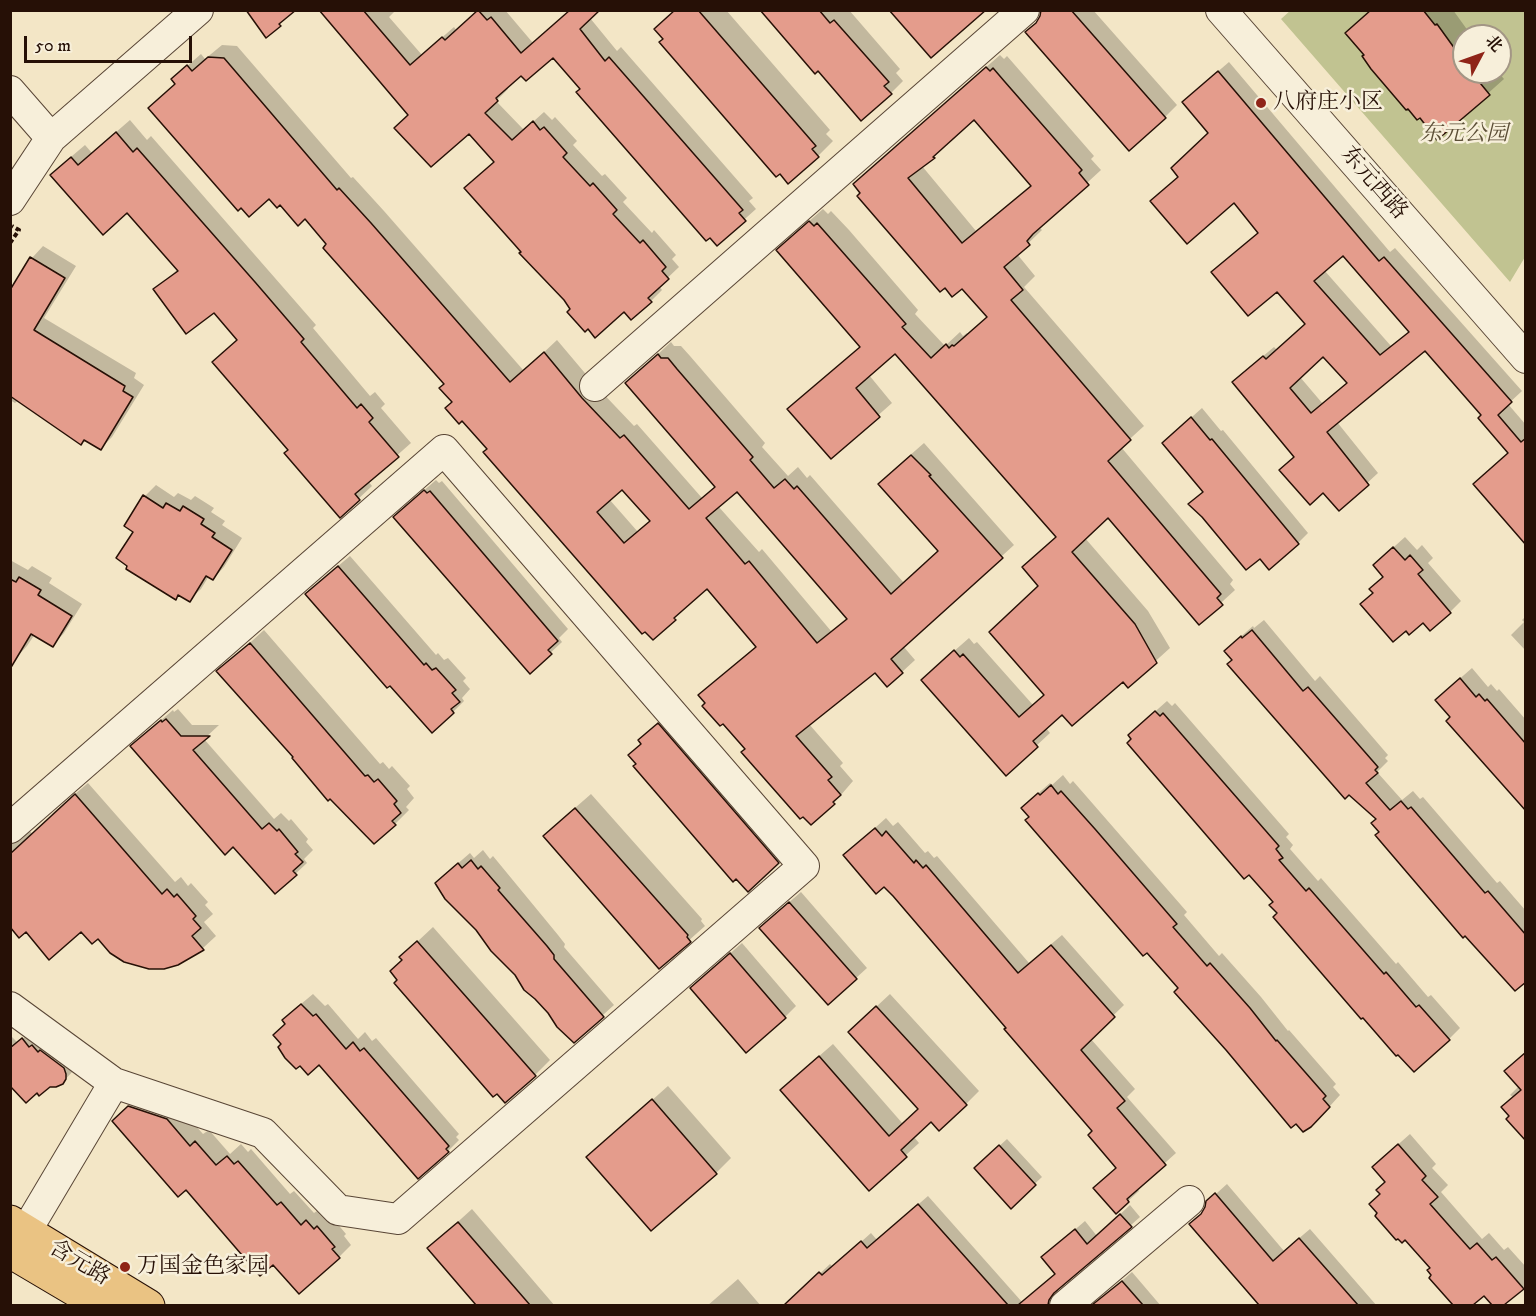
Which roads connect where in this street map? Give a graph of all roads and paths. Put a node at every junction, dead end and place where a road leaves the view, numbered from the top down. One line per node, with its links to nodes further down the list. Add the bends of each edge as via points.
1 (198, 10): 5 (street)
2 (1024, 10): 10 (street)
3 (1221, 10): 9 (street, 东元西路)
4 (10, 91): 5 (street)
5 (51, 138): 6 (street)
6 (10, 200)
7 (10, 225): 8 (path, via 18,230)
8 (10, 243)
9 (1523, 346)
10 (595, 386)
11 (10, 828): 13 (street, via 444,450 804,866 398,1219 338,1210 264,1133)
12 (10, 1007): 13 (street)
13 (114, 1083): 15 (street)
14 (1189, 1201): 18 (street)
15 (15, 1240): 16 (main road, 含元路); 17 (main road, 含元路)
16 (103, 1305)
17 (148, 1305)
18 (1065, 1305)

